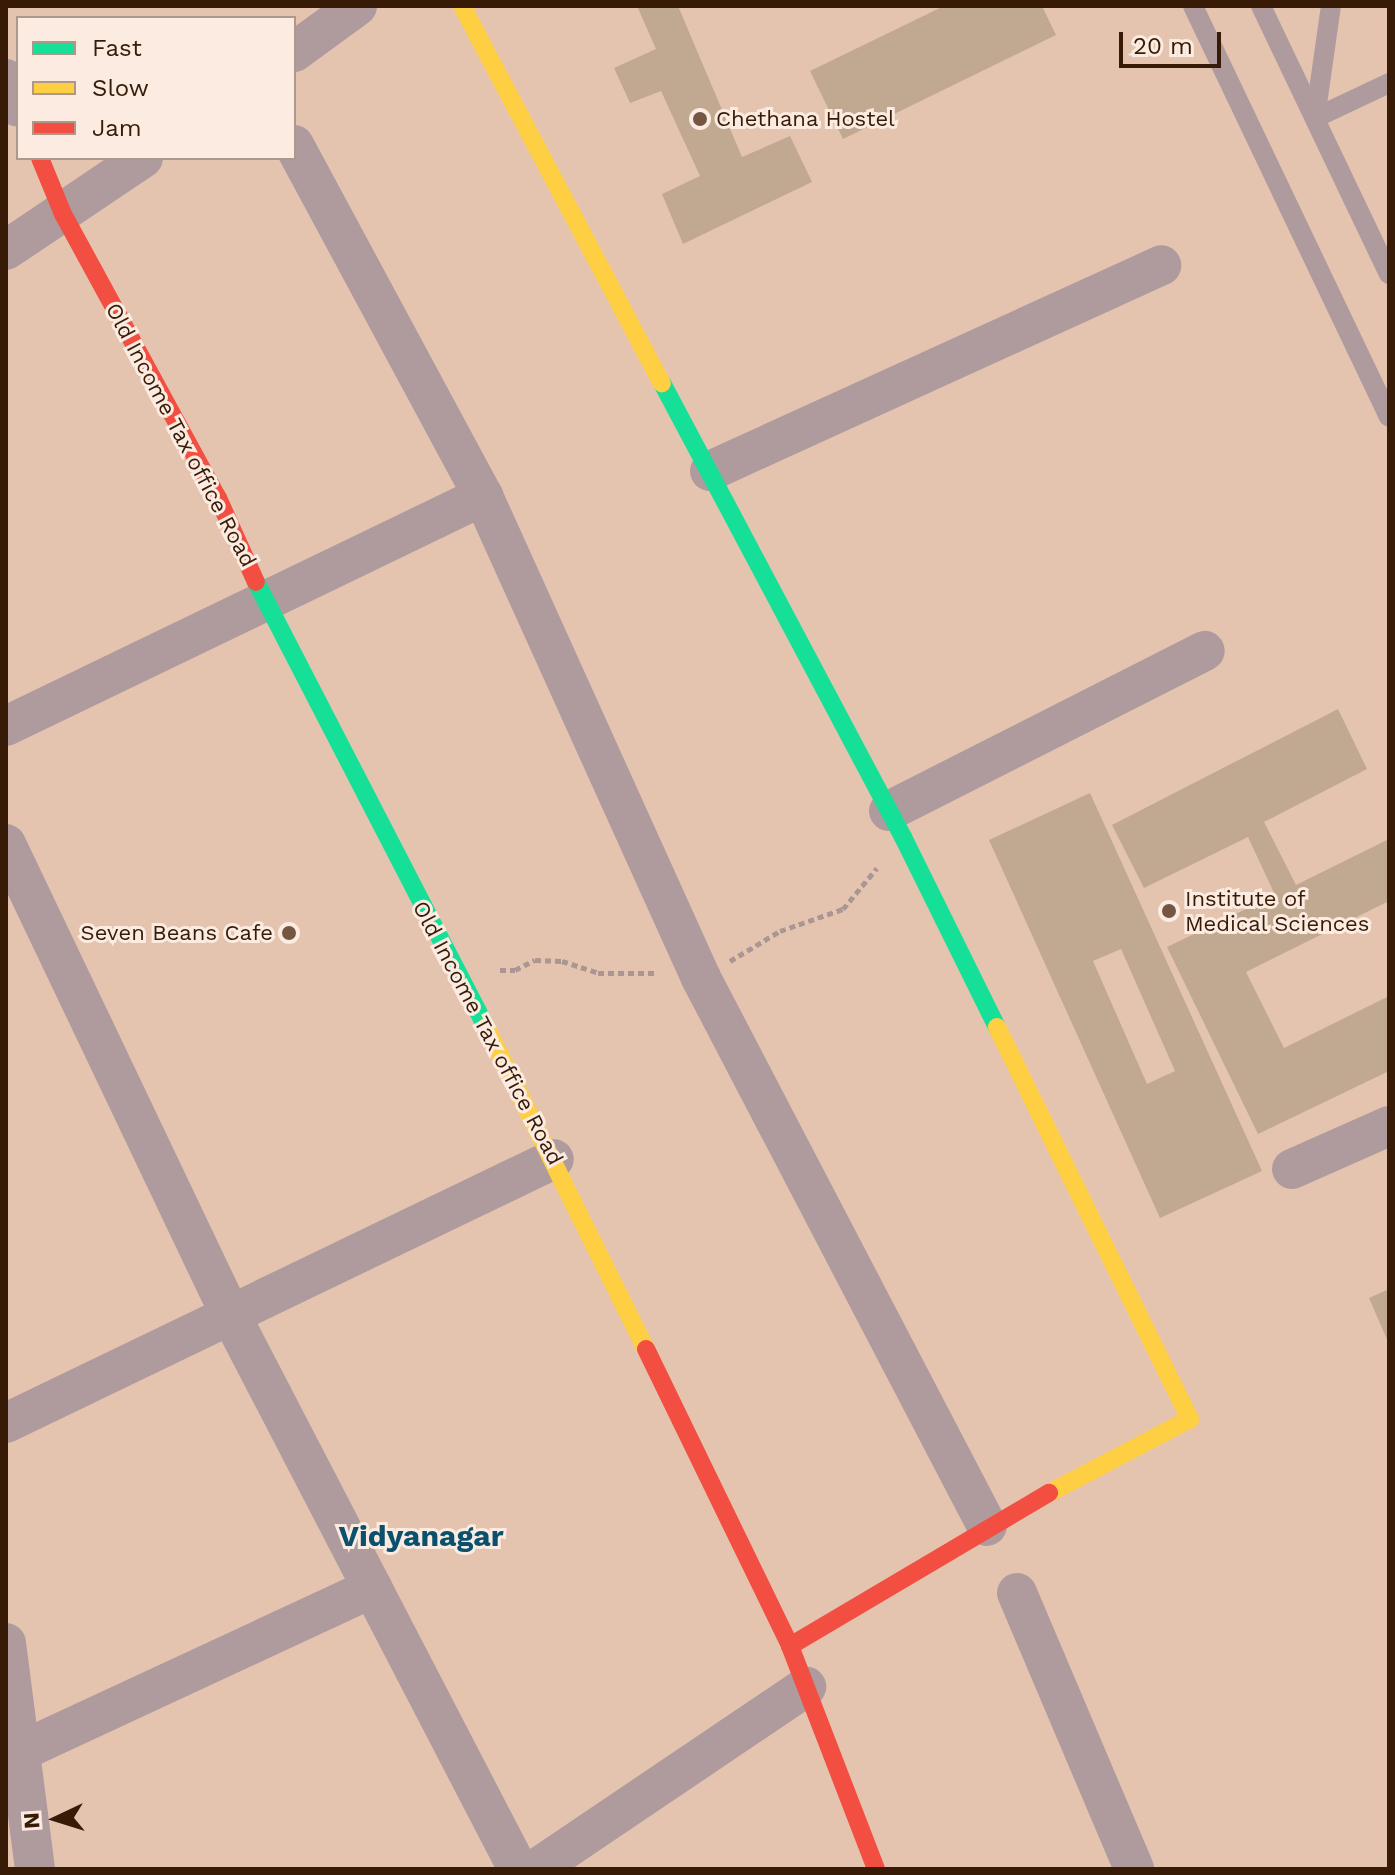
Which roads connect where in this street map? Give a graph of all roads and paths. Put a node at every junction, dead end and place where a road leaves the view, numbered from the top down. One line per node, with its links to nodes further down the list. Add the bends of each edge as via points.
1 (357, 6): 6 (street)
2 (462, 6): 19 (street)
3 (1193, 6): 18 (lane)
4 (1261, 6): 10 (lane)
5 (1331, 6): 10 (lane)
6 (296, 51)
7 (6, 79): 9 (street)
8 (1389, 83): 10 (lane)
9 (16, 102)
10 (1315, 118): 17 (lane)
11 (296, 149): 20 (street)
12 (41, 160): 14 (street, Old Income Tax office Road)
13 (140, 160): 14 (street)
14 (63, 214): 15 (street); 21 (street, Old Income Tax office Road, via 218,498)
15 (6, 250)
16 (1161, 265): 19 (street)
17 (1389, 274)
18 (1389, 417)
19 (710, 471): 24 (street)
20 (483, 496): 21 (street); 31 (street, via 701,978)
21 (264, 599): 23 (street); 27 (street, Old Income Tax office Road)
22 (1205, 651): 24 (street)
23 (6, 726)
24 (889, 811): 31 (street, via 1190,1419)
25 (6, 844): 29 (street)
26 (1389, 1126): 28 (street)
27 (554, 1159): 29 (street); 35 (street, Old Income Tax office Road)
28 (1292, 1169)
29 (229, 1312): 30 (street); 32 (street)
30 (6, 1423)
31 (987, 1526): 35 (street)
32 (372, 1588): 37 (street); 39 (street)
33 (1017, 1593): 42 (street)
34 (6, 1643): 37 (street)
35 (790, 1646): 36 (street, Old Income Tax office Road)
36 (806, 1687): 40 (street); 41 (street, Old Income Tax office Road)
37 (13, 1756): 38 (street)
38 (35, 1869)
39 (518, 1869)
40 (536, 1869)
41 (876, 1869)
42 (1134, 1869)

